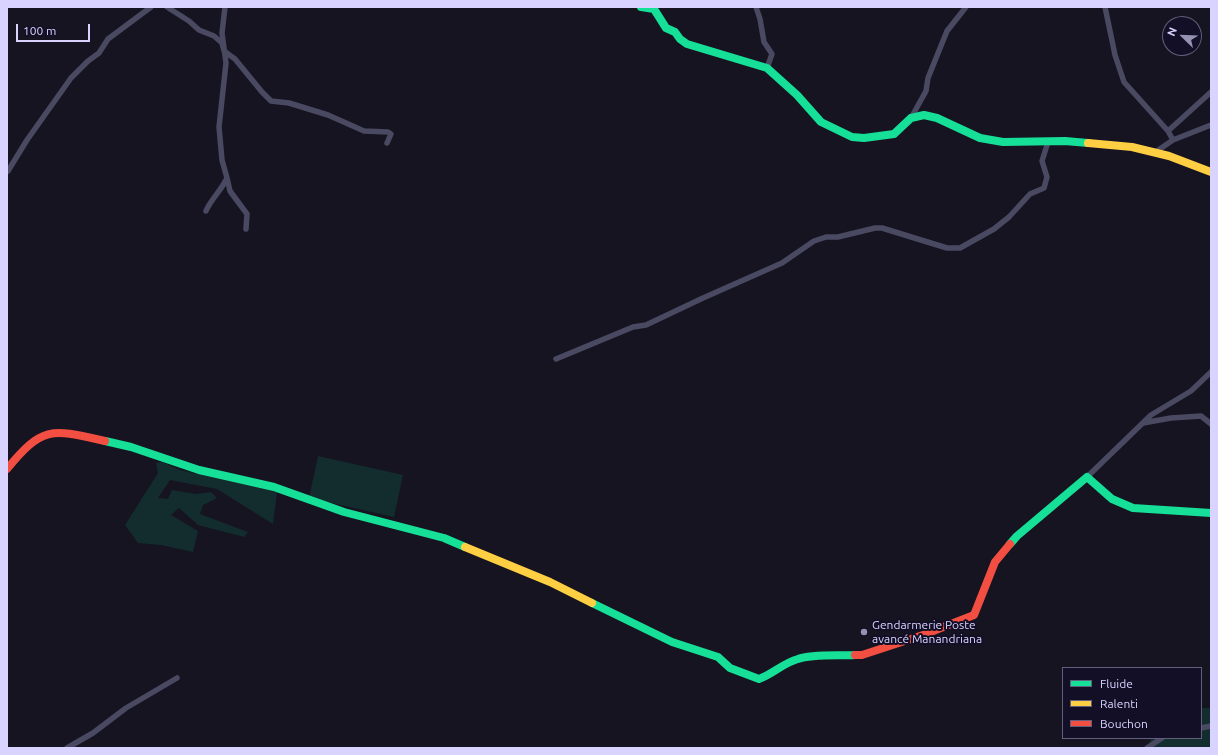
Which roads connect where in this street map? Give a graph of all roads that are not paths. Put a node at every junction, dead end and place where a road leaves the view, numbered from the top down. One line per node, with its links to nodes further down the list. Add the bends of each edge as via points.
1 (151, 7): 18 (street, via 108,39 99,52 71,78)
2 (167, 7): 8 (street, via 190,21 199,30 214,36 222,43)
3 (225, 7): 8 (street, via 222,33)
4 (641, 7): 9 (street, via 654,9 666,28 675,32 687,44)
5 (756, 7): 9 (street, via 764,42 772,54)
6 (966, 7): 11 (street, via 947,31 928,78 926,91)
7 (1105, 7): 13 (street, via 1124,82)
8 (224, 51): 16 (street, via 235,59 271,101 289,103 328,115 364,131 388,132 391,134); 20 (street, via 226,63 219,127 222,160)
9 (767, 68): 11 (street, via 798,95 821,122 852,137 894,134)
10 (1211, 92): 13 (street)
11 (911, 118): 15 (street, via 924,115 937,118 980,138 1003,142)
12 (1211, 125): 14 (street)
13 (1168, 130): 14 (street)
14 (1173, 140): 17 (street)
15 (1048, 142): 17 (street, via 1114,144); 23 (street, via 1042,161 1047,177 1044,188 1030,194 994,229 964,246 947,248 893,230 875,228 820,239 782,263 646,325 633,327)
16 (387, 143)
17 (1154, 153): 19 (street)
18 (8, 171)
19 (1211, 172)
20 (227, 178): 21 (street, via 223,188 209,202); 22 (street, via 230,191 247,214)
21 (206, 211)
22 (246, 229)
23 (556, 358)
24 (1211, 372): 25 (street, via 1191,391 1151,415)
25 (1143, 423): 26 (street, via 1201,416); 28 (street)
26 (1211, 424)
27 (7, 469): 28 (street, via 37,438 65,432 131,448 199,470 274,487 344,512 444,538 550,582 672,642 708,652 730,668 759,678 799,658 862,655 974,615 995,562 1017,536)
28 (1087, 477): 29 (street, via 1121,503 1141,510 1193,510)
29 (1211, 513)
30 (177, 678): 32 (street, via 126,708 93,733)
31 (1160, 739): 33 (street)
32 (67, 748)
33 (1147, 748)

